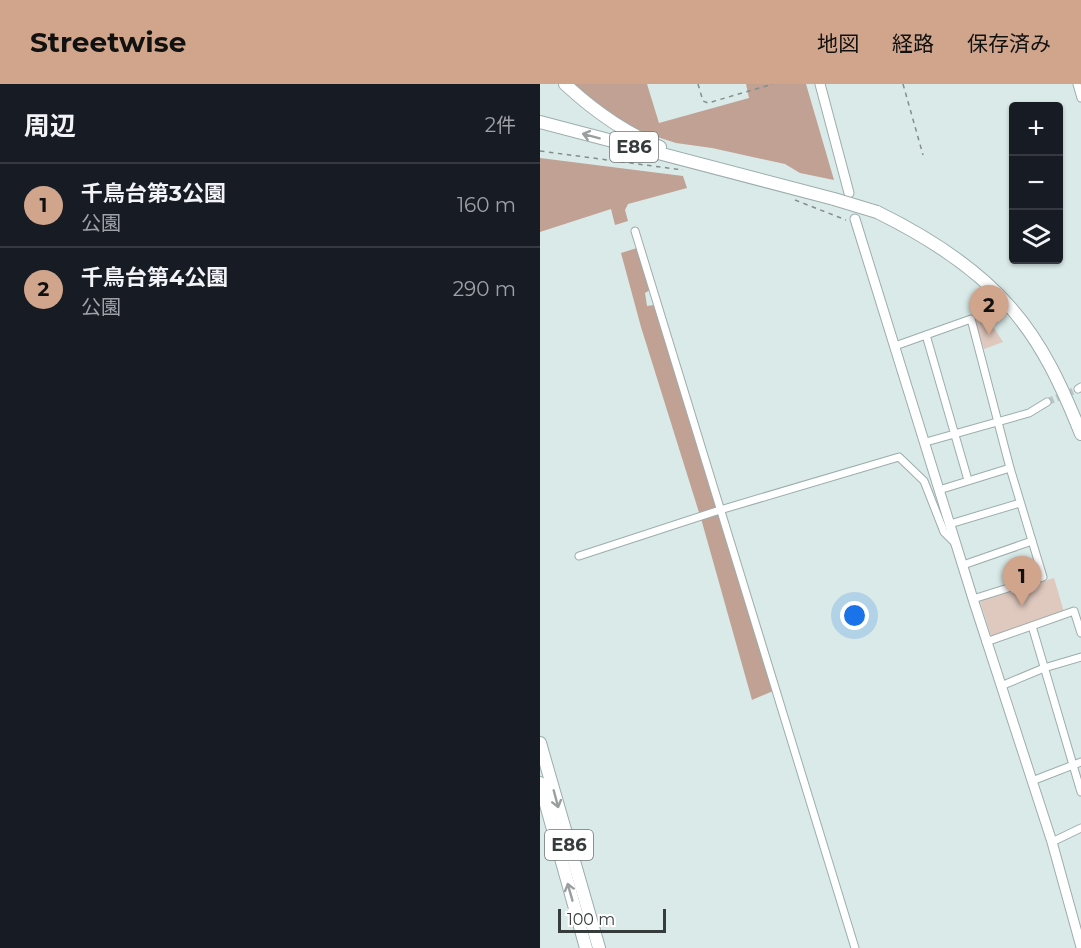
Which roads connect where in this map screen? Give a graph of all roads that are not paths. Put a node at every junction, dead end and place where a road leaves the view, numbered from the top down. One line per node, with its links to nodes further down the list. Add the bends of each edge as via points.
1 (565, 84): 6 (highway, E86, via 601,115 634,136)
2 (820, 84): 7 (street)
3 (1077, 84): 4 (street)
4 (1081, 98)
5 (540, 122): 6 (highway, E86, one-way to 5)
6 (729, 171): 14 (highway, E86, bridge, via 877,212 959,262 1010,306 1027,328 1065,394)
7 (849, 193)
8 (852, 220): 11 (street)
9 (635, 231): 21 (street)
10 (926, 335): 11 (street); 13 (street, via 971,319); 15 (street)
11 (895, 346): 16 (street)
12 (1047, 402): 13 (street, via 1029,413)
13 (998, 422): 15 (street); 17 (street)
14 (1081, 434)
15 (954, 435): 16 (street); 18 (street)
16 (926, 442): 19 (street)
17 (1010, 468): 18 (street); 20 (street)
18 (968, 480): 19 (street)
19 (939, 490): 22 (street)
20 (1020, 503): 22 (street); 23 (street)
21 (720, 510): 24 (street, via 899,457 924,481 944,532); 25 (street); 45 (street)
22 (950, 524): 24 (street)
23 (1032, 541): 26 (street); 27 (street, via 1043,577)
24 (956, 543): 26 (street)
25 (579, 556)
26 (963, 565): 27 (street)
27 (973, 599): 30 (street)
28 (1032, 626): 29 (street, via 1074,611); 30 (street); 32 (street)
29 (1081, 633)
30 (986, 642): 33 (street)
31 (1081, 657): 32 (street)
32 (1044, 668): 33 (street); 36 (street)
33 (1001, 686): 37 (street)
34 (540, 743): 44 (highway, E86, one-way to 44)
35 (1081, 762): 36 (street)
36 (1073, 764): 37 (street); 39 (street)
37 (1032, 781): 41 (street)
38 (540, 783): 43 (highway, E86, one-way to 38)
39 (1081, 792)
40 (1081, 828): 41 (street)
41 (1052, 842): 42 (street)
42 (1081, 946)
43 (586, 948)
44 (599, 948)
45 (855, 948)

